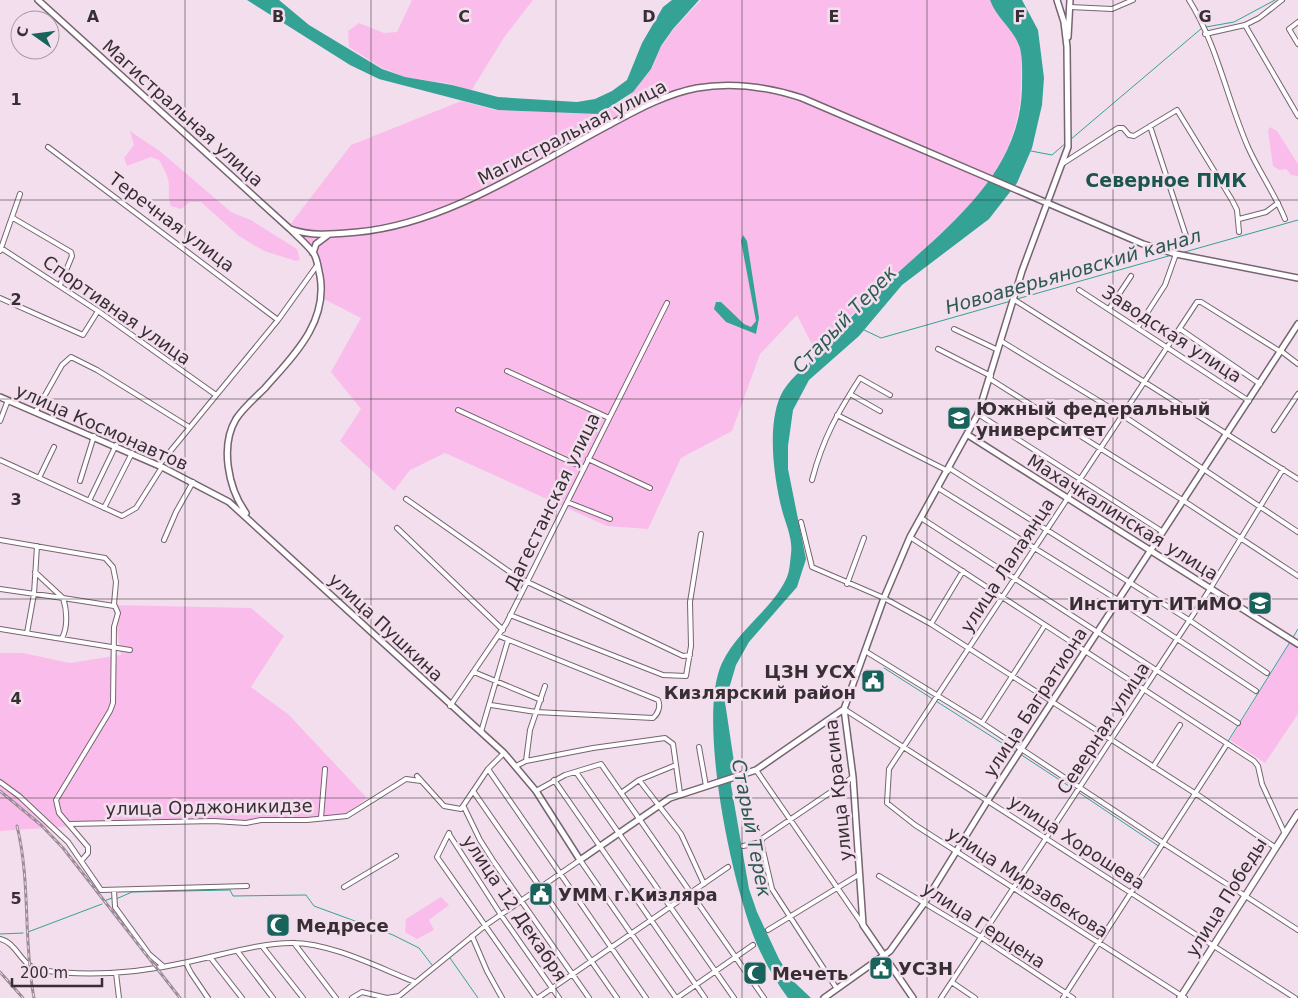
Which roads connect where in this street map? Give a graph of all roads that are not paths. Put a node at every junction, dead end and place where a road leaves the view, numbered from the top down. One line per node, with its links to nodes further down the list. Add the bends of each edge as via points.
1 (38, 0): 23 (street, Магистральная улица)
2 (1057, 0): 12 (street)
3 (1070, 0): 7 (street)
4 (1133, 0): 7 (street, via 1112,9)
5 (1189, 0): 10 (street)
6 (1282, 0): 9 (street, via 1265,15)
7 (1070, 7): 12 (street)
8 (1298, 22): 11 (street, via 1289,29)
9 (1245, 25): 10 (street); 13 (street)
10 (1205, 34): 18 (street, via 1248,148)
11 (1298, 44)
12 (1067, 48): 16 (street, улица Красина, via 1070,134)
13 (1298, 116)
14 (1150, 126): 16 (street, via 1132,136 1118,128); 21 (street, via 1179,111 1232,200); 26 (street)
15 (48, 147): 40 (street, Теречная улица)
16 (1062, 164): 19 (street, улица Красина)
17 (20, 194): 20 (street)
18 (1278, 203): 21 (street, via 1266,212); 22 (street)
19 (1047, 204): 25 (street, Магистральная улица, via 913,144 786,93 750,87 711,86 684,91 640,109 436,214 390,228); 29 (street, Магистральная улица, via 1143,244); 36 (street, улица Красина)
20 (13, 218): 27 (street); 33 (street, via 71,252)
21 (1239, 219): 24 (street)
22 (1284, 219)
23 (290, 229): 25 (street, Магистральная улица); 28 (street, улица Пушкина)
24 (1239, 232)
25 (328, 235): 28 (street, via 316,244)
26 (1186, 236)
27 (1, 249): 33 (street, Спортивная улица)
28 (313, 253): 30 (street, улица Пушкина)
29 (1176, 254): 32 (street, Магистральная улица); 42 (street, via 1166,285)
30 (318, 264): 40 (street); 104 (street, улица Пушкина, via 321,298 305,341 237,418 227,445 238,500)
31 (1131, 276): 38 (street)
32 (1298, 278)
33 (60, 285): 39 (street, Спортивная улица)
34 (1079, 290): 38 (street, Заводская улица)
35 (0, 298): 39 (street, via 83,335)
36 (1013, 299): 45 (street, улица Красина); 53 (street)
37 (667, 303): 68 (street, Дагестанская улица)
38 (1109, 309): 42 (street, Заводская улица)
39 (98, 311): 57 (street, Спортивная улица)
40 (278, 320): 57 (street)
41 (1298, 324): 49 (street, улица Багратиона)
42 (1138, 327): 46 (street, Заводская улица)
43 (1180, 328): 46 (street, улица Лалаянца); 49 (street, улица Лалаянца, via 1199,302); 54 (street, Заводская улица)
44 (954, 329): 48 (street)
45 (1001, 341): 48 (street, улица Красина); 67 (street)
46 (1168, 347): 53 (street, улица Лалаянца); 61 (street, Заводская улица)
47 (938, 350): 52 (street)
48 (998, 350): 52 (street, улица Красина)
49 (1281, 352): 50 (street); 54 (street, улица Багратиона)
50 (1298, 364)
51 (507, 371): 68 (street)
52 (990, 377): 65 (street, улица Красина); 77 (street)
53 (1145, 381): 67 (street, улица Лалаянца); 72 (street)
54 (1260, 384): 61 (street, улица Багратиона)
55 (850, 394): 58 (street, via 860,378); 64 (street); 66 (street)
56 (1298, 394): 71 (street)
57 (216, 395): 70 (street)
58 (890, 395)
59 (0, 396): 60 (street, улица Космонавтов)
60 (8, 400): 63 (street, улица Космонавтов); 69 (street)
61 (1249, 401): 72 (street, улица Багратиона)
62 (458, 410): 82 (street)
63 (36, 411): 70 (street, via 62,365 71,357 98,370); 74 (street, улица Космонавтов)
64 (880, 411)
65 (978, 414): 73 (street, улица Красина); 89 (street)
66 (837, 415): 83 (street); 88 (street, via 820,448)
67 (1122, 416): 77 (street, улица Лалаянца); 84 (street)
68 (609, 418): 79 (street, Дагестанская улица)
69 (0, 421)
70 (188, 427): 81 (street)
71 (1274, 430)
72 (1227, 434): 84 (street, улица Багратиона); 85 (street)
73 (968, 435): 83 (street, улица Красина); 94 (street, Махачкалинская улица)
74 (94, 436): 75 (street, улица Космонавтов); 90 (street)
75 (116, 446): 78 (street, улица Космонавтов); 96 (street)
76 (54, 448): 86 (street)
77 (1101, 448): 89 (street, улица Лалаянца); 97 (street)
78 (132, 453): 81 (street, улица Космонавтов); 101 (street)
79 (588, 459): 82 (street, Дагестанская улица); 92 (street)
80 (0, 460): 86 (street)
81 (161, 466): 91 (street, улица Космонавтов); 101 (street, via 137,507 122,516)
82 (584, 468): 99 (street, Дагестанская улица)
83 (949, 469): 93 (street, улица Красина); 107 (street)
84 (1205, 469): 97 (street, улица Багратиона); 100 (street)
85 (1283, 470): 87 (street); 100 (street, Северная улица)
86 (39, 478): 96 (street)
87 (1298, 479)
88 (812, 480)
89 (1080, 480): 94 (street, улица Лалаянца); 108 (street)
90 (80, 481)
91 (193, 482): 98 (street, улица Космонавтов); 115 (street, улица Космонавтов)
92 (650, 488)
93 (938, 488): 102 (street, улица Красина); 117 (street)
94 (1068, 498): 107 (street, улица Лалаянца); 118 (street, Махачкалинская улица)
95 (406, 499): 123 (street)
96 (89, 501): 101 (street)
97 (1184, 501): 108 (street, улица Багратиона); 113 (street)
98 (229, 502): 104 (street, улица Пушкина)
99 (567, 502): 103 (street); 123 (street, Дагестанская улица)
100 (1261, 507): 109 (street); 113 (street, Северная улица)
101 (104, 508)
102 (921, 518): 111 (street, улица Красина); 122 (street)
103 (610, 519)
104 (251, 520): 167 (street, улица Пушкина)
105 (801, 522): 125 (street, via 812,567)
106 (397, 528): 141 (street)
107 (1047, 530): 117 (street, улица Лалаянца); 124 (street)
108 (1163, 532): 118 (street, улица Багратиона)
109 (1298, 532)
110 (701, 534): 154 (street, via 690,602)
111 (910, 537): 119 (street); 131 (street, улица Красина)
112 (864, 538): 125 (street)
113 (1242, 538): 121 (street); 126 (street, Северная улица)
114 (0, 540): 116 (street)
115 (164, 540)
116 (37, 546): 120 (street); 134 (street, via 105,558 112,567 116,582)
117 (1034, 549): 122 (street, улица Лалаянца); 132 (street)
118 (1150, 551): 124 (street, улица Багратиона); 126 (street, Махачкалинская улица)
119 (963, 571): 129 (street); 138 (street)
120 (35, 572): 128 (street); 130 (street)
121 (1298, 576)
122 (1015, 579): 129 (street, улица Лалаянца); 142 (street)
123 (527, 582): 136 (street, Дагестанская улица); 154 (street, via 684,656)
124 (1130, 583): 132 (street, улица Багратиона); 137 (street)
125 (847, 584): 131 (street)
126 (1210, 588): 137 (street, Северная улица); 148 (street, Махачкалинская улица)
127 (0, 589): 128 (street)
128 (34, 594): 130 (street); 143 (street)
129 (1002, 597): 139 (street); 150 (street, улица Лалаянца)
130 (63, 598): 133 (street); 135 (street)
131 (884, 598): 138 (street); 152 (street, улица Красина)
132 (1118, 600): 142 (street, улица Багратиона); 146 (street)
133 (74, 601): 134 (street); 135 (street)
134 (114, 606): 149 (street, via 118,613 114,623)
135 (66, 608): 145 (street)
136 (510, 615): 141 (street, Дагестанская улица); 154 (street, via 663,675 686,676)
137 (1190, 620): 146 (street, Северная улица); 157 (street)
138 (931, 624): 150 (street)
139 (1045, 625): 153 (street); 158 (street)
140 (0, 629): 143 (street)
141 (503, 630): 144 (street, Дагестанская улица)
142 (1098, 631): 153 (street, улица Багратиона); 155 (street)
143 (27, 633): 145 (street)
144 (499, 636): 147 (street); 156 (street, Дагестанская улица)
145 (62, 638): 149 (street)
146 (1176, 639): 155 (street, Северная улица); 162 (street)
147 (508, 640): 159 (street); 169 (street, via 556,657 658,700 660,704 653,718)
148 (1294, 641)
149 (114, 647): 151 (street); 209 (street, via 112,707 56,800 59,813)
150 (969, 648): 158 (street); 163 (street, улица Лалаянца)
151 (130, 650)
152 (865, 651): 163 (street); 168 (street, улица Красина)
153 (1085, 651): 161 (street); 165 (street, улица Багратиона)
154 (690, 655)
155 (1157, 670): 161 (street, Северная улица); 170 (street)
156 (474, 672): 159 (street); 167 (street, Дагестанская улица)
157 (1267, 673)
158 (1011, 677): 165 (street); 171 (street)
159 (497, 682): 164 (street); 166 (street)
160 (545, 686): 164 (street)
161 (1144, 689): 174 (street, Северная улица); 175 (street)
162 (1256, 691)
163 (937, 697): 171 (street); 176 (street, улица Лалаянца)
164 (541, 700): 169 (street)
165 (1052, 704): 174 (street); 178 (street, улица Багратиона)
166 (491, 705): 169 (street); 173 (street)
167 (450, 706): 173 (street, улица Пушкина)
168 (844, 709): 176 (street, улица Хорошева); 187 (street); 190 (street, улица Красина)
169 (536, 712): 180 (street)
170 (1238, 723)
171 (982, 724): 178 (street)
172 (1180, 725): 183 (street)
173 (481, 732): 179 (street, улица Пушкина)
174 (1112, 740): 183 (street); 196 (street, Северная улица)
175 (1227, 744): 201 (street); 211 (street, via 1258,766 1262,784)
176 (904, 746): 186 (street, улица Лалаянца); 202 (street, улица Хорошева)
177 (699, 747): 195 (street)
178 (1021, 750): 196 (street); 202 (street, улица Багратиона)
179 (504, 753): 182 (street, улица Пушкина); 185 (street)
180 (526, 760): 181 (street, via 665,738 673,744); 182 (street)
181 (676, 765): 192 (street); 200 (street)
182 (516, 766): 198 (street, улица Пушкина)
183 (1153, 767): 201 (street)
184 (325, 769): 206 (street)
185 (488, 769): 197 (street); 223 (street)
186 (889, 769): 218 (street, улица Мирзабекова, via 886,803)
187 (756, 770): 195 (street); 208 (street)
188 (576, 772): 191 (street); 199 (street, via 601,764); 210 (street)
189 (417, 776): 193 (street)
190 (853, 777): 208 (street); 224 (street, улица Красина)
191 (554, 780): 198 (street); 216 (street)
192 (639, 780): 199 (street); 203 (street)
193 (421, 781): 204 (street, via 444,806); 206 (street, улица Орджоникидзе, via 406,779 350,814)
194 (0, 782): 220 (street, via 51,825)
195 (708, 785): 200 (street)
196 (1080, 788): 212 (street, Северная улица); 214 (street)
197 (473, 791): 204 (street); 229 (street)
198 (536, 791): 221 (street, улица Пушкина)
199 (621, 793): 207 (street)
200 (680, 793): 203 (street)
201 (1194, 793): 214 (street); 217 (street)
202 (988, 800): 212 (street, улица Хорошева); 218 (street, улица Багратиона)
203 (660, 805): 207 (street); 226 (street, via 681,834)
204 (464, 807): 236 (street, via 480,840)
205 (1298, 814): 211 (main road, улица Победы)
206 (321, 818): 209 (street, улица Орджоникидзе, via 246,823)
207 (639, 820): 210 (street); 233 (street)
208 (789, 821): 213 (street); 230 (street)
209 (69, 824): 220 (street, via 88,846)
210 (619, 834): 216 (street); 238 (street)
211 (1285, 834): 217 (main road, улица Победы); 235 (main road, улица Победы)
212 (1046, 838): 231 (street, Северная улица); 234 (street, улица Хорошева)
213 (761, 842): 215 (street); 240 (street, via 772,889)
214 (1163, 843): 234 (street); 235 (street)
215 (743, 846)
216 (600, 847): 221 (street); 241 (street)
217 (1276, 848): 235 (main road, улица Победы)
218 (956, 852): 231 (street, улица Мирзабекова); 237 (street, улица Багратиона)
219 (396, 856): 228 (street)
220 (82, 860): 232 (street, via 92,880 102,890)
221 (580, 860): 223 (street); 246 (street, улица Пушкина)
222 (728, 867): 226 (street)
223 (560, 873): 229 (street); 255 (street)
224 (860, 874): 230 (street); 243 (street, улица Красина)
225 (879, 876): 237 (street, улица Герцена)
226 (704, 884): 233 (street)
227 (247, 886): 232 (street)
228 (344, 887)
229 (541, 888): 236 (street); 260 (street)
230 (836, 888): 240 (street); 243 (street)
231 (1014, 888): 248 (street, Северная улица); 251 (street, улица Мирзабекова)
232 (114, 890): 262 (street, via 115,907 149,954)
233 (690, 894): 238 (street); 259 (street)
234 (1131, 894): 251 (street); 253 (street, улица Хорошева)
235 (1245, 896): 245 (street); 253 (main road, улица Победы)
236 (520, 902): 239 (street); 265 (street)
237 (924, 902): 248 (street, улица Герцена); 257 (street, улица Багратиона)
238 (669, 907): 241 (street); 263 (street)
239 (501, 915): 242 (street); 242 (street, улица 12 Декабря, via 449,834 438,857); 269 (street, улица 12 Декабря)
240 (791, 916): 244 (street); 270 (street)
241 (651, 921): 246 (street); 268 (street)
242 (486, 925): 247 (street); 282 (street)
243 (863, 925): 257 (street)
244 (768, 930)
245 (1298, 930)
246 (631, 934): 255 (street); 287 (street, улица Пушкина)
247 (472, 936): 266 (street); 281 (street)
248 (981, 937): 267 (street, Северная улица); 271 (street, улица Герцена)
249 (0, 938): 264 (street, via 10,942 26,964 33,968 84,974)
250 (294, 943): 254 (street); 266 (street, via 332,950); 279 (street)
251 (1098, 944): 271 (street); 273 (street, улица Мирзабекова)
252 (753, 945): 259 (street)
253 (1214, 945): 273 (main road, улица Победы); 296 (street, улица Хорошева)
254 (262, 946): 256 (street); 278 (street)
255 (611, 948): 260 (street); 286 (street)
256 (238, 952): 258 (street); 277 (street)
257 (884, 956): 270 (street, улица Багратиона); 292 (street)
258 (210, 957): 261 (street); 276 (street)
259 (735, 957): 263 (street); 290 (street)
260 (592, 961): 265 (street); 285 (street)
261 (186, 963): 262 (street); 275 (street)
262 (163, 966): 264 (street)
263 (716, 971): 268 (street); 289 (street)
264 (116, 973): 274 (street)
265 (573, 975): 269 (street); 284 (street)
266 (415, 982): 272 (street)
267 (953, 983): 293 (street, Северная улица); 294 (street)
268 (696, 985): 287 (street); 288 (street)
269 (552, 988): 282 (street); 283 (street, улица 12 Декабря)
270 (837, 989): 291 (street, улица Багратиона)
271 (1065, 996): 295 (street, улица Герцена)
272 (399, 997): 280 (street, via 387,998 362,992)
273 (1182, 997)
274 (119, 998)
275 (208, 998)
276 (242, 998)
277 (273, 998)
278 (304, 998)
279 (336, 998)
280 (352, 998)
281 (502, 998)
282 (537, 998)
283 (559, 998)
284 (589, 998)
285 (617, 998)
286 (646, 998)
287 (677, 998)
288 (705, 998)
289 (734, 998)
290 (764, 998)
291 (824, 998)
292 (912, 998)
293 (941, 998)
294 (975, 998)
295 (1073, 998)
296 (1295, 998)

